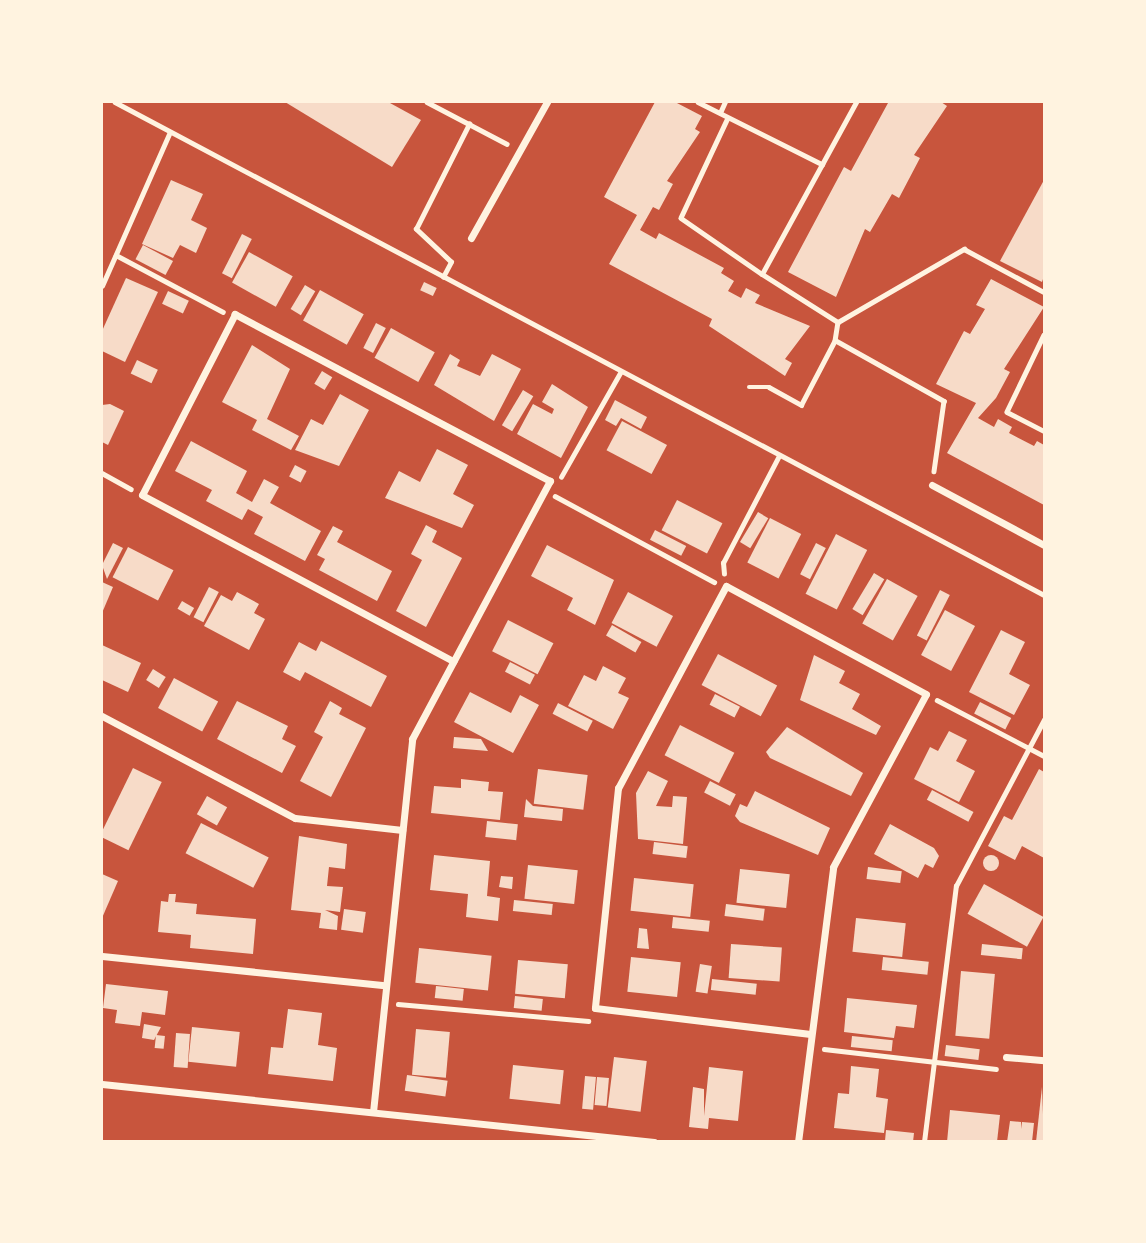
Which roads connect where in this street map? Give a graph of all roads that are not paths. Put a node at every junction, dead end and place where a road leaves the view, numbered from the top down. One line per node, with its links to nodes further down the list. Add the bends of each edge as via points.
1 (547, 102): 2 (street)
2 (471, 238)
3 (932, 485): 4 (street)
4 (1045, 545)
5 (453, 661): 5 (street, via 142,495 233,318 550,481); 7 (street, via 412,739)
6 (102, 716): 7 (street, via 295,818)
7 (402, 830): 9 (street)
8 (102, 956): 9 (street)
9 (385, 985): 14 (street)
10 (810, 1034): 10 (street, via 833,867 926,694 726,587 618,788 595,1008); 16 (street)
11 (1006, 1056): 12 (street)
12 (1045, 1060)
13 (102, 1084): 14 (street)
14 (373, 1112): 15 (street)
15 (654, 1142)
16 (798, 1142)

